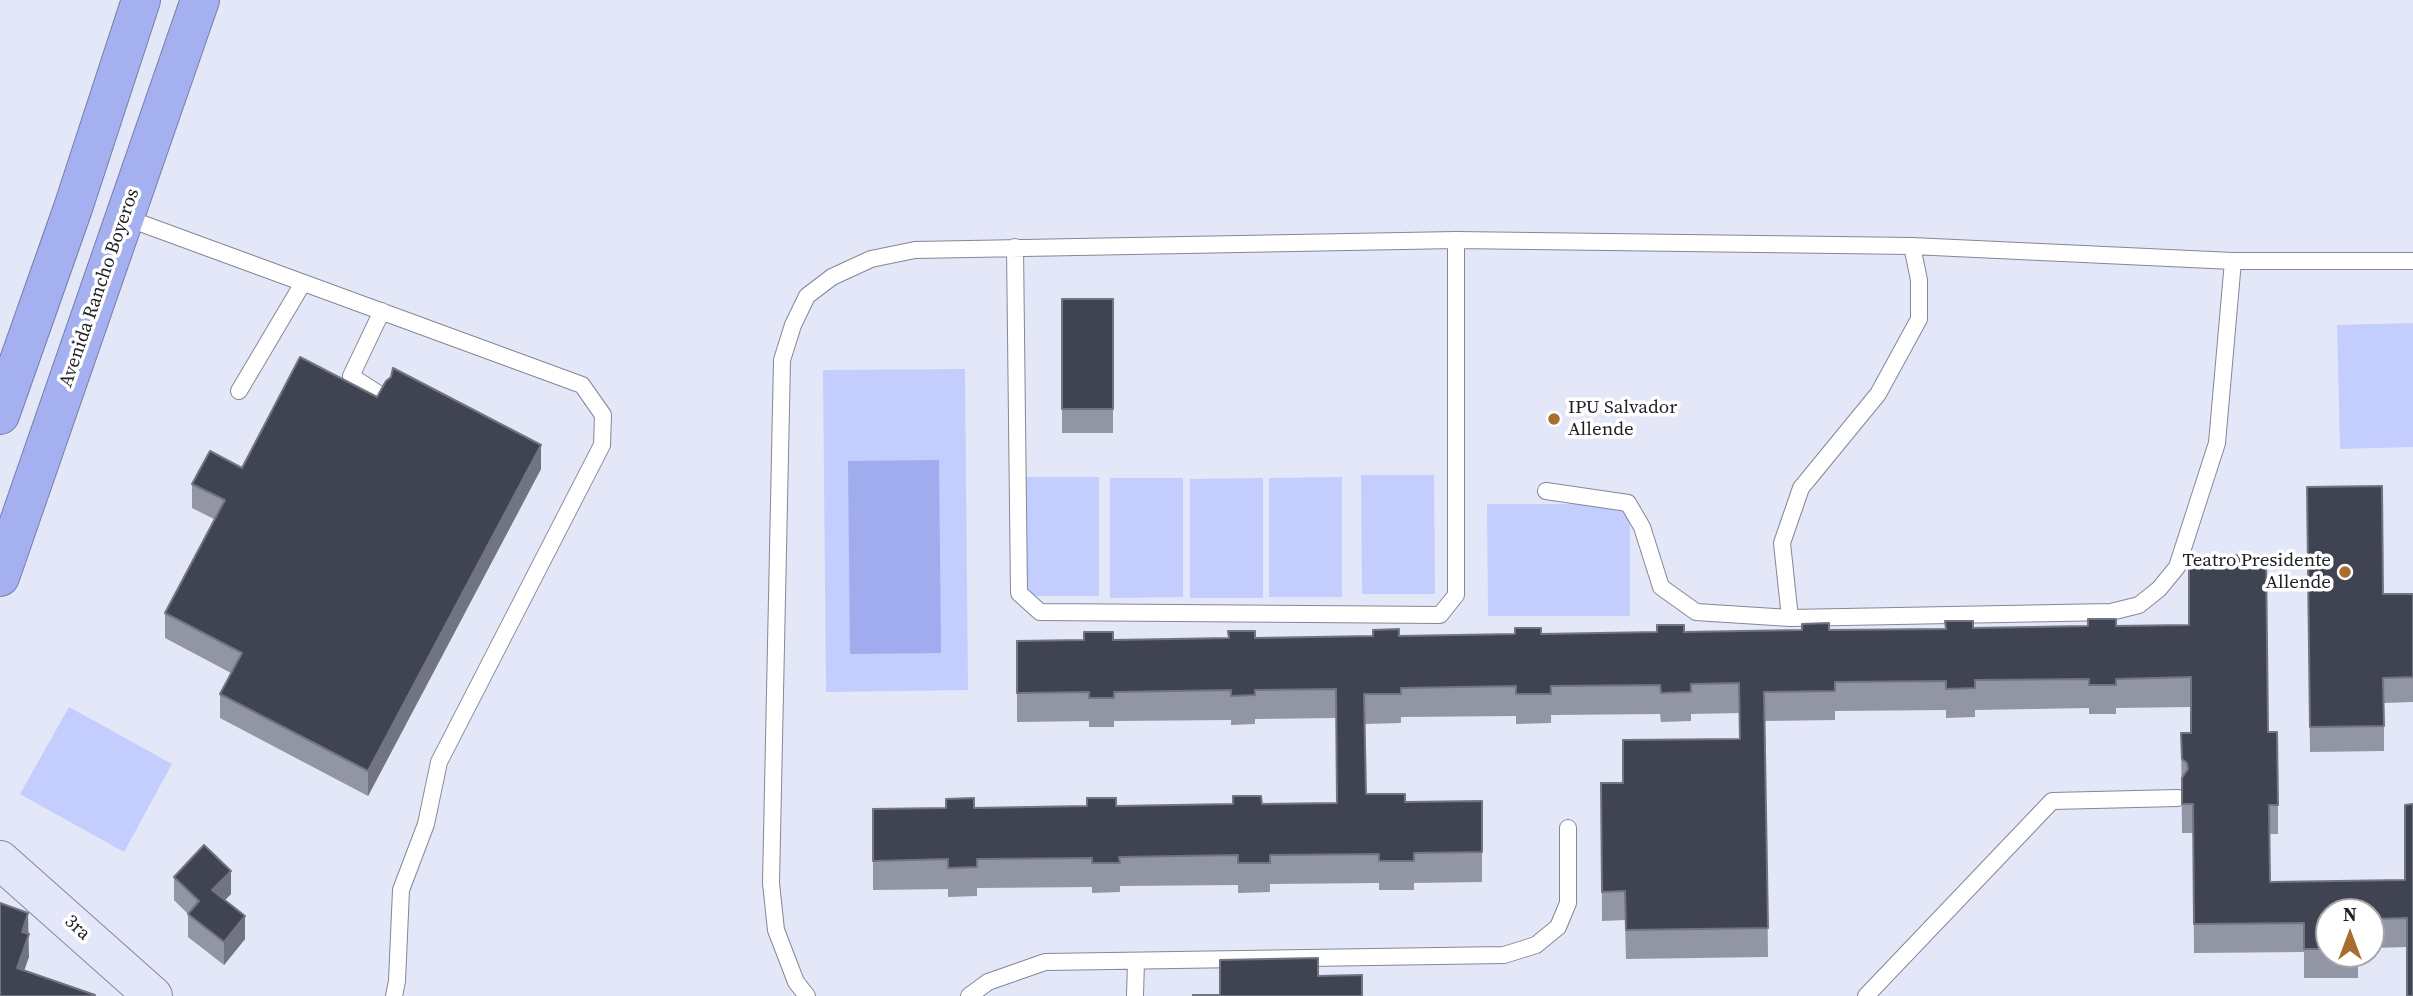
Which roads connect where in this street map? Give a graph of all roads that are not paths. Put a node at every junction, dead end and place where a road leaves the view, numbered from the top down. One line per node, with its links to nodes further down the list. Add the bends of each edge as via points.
1 (141, 0): 3 (highway)
2 (200, 0): 4 (highway, Avenida Rancho Boyeros)
3 (73, 208): 12 (highway); 15 (highway)
4 (124, 217): 10 (lane); 17 (highway, Avenida Rancho Boyeros)
5 (1456, 240): 6 (lane); 7 (lane); 7 (lane, via 1456,595 1440,615 1040,612 1019,593)
6 (1912, 246): 8 (lane); 18 (lane, via 1919,280 1919,319 1878,394 1801,488 1782,543)
7 (1015, 247): 25 (lane, via 915,250 871,259 832,277 807,296 782,360 772,883 776,930 796,982)
8 (2233, 261): 9 (lane); 18 (lane, via 2217,443 2177,567 2159,589 2139,605 2111,612)
9 (2413, 261)
10 (303, 283): 11 (lane); 13 (lane)
11 (382, 312): 14 (lane, via 351,376); 24 (lane, via 582,385 603,415 602,445 439,762 426,824 401,890)
12 (0, 346)
13 (239, 391)
14 (382, 396)
15 (0, 415)
16 (1546, 491): 18 (lane, via 1628,503 1643,527 1661,587 1696,612)
17 (0, 577)
18 (1790, 618)
19 (2178, 799): 28 (lane, via 2052,801)
20 (1567, 828): 22 (lane, via 1567,903 1558,927 1536,945 1504,955)
21 (0, 860): 23 (street, 3ra)
22 (1136, 961): 26 (lane, via 1045,962 988,982); 27 (lane)
23 (153, 996)
24 (394, 996)
25 (807, 996)
26 (969, 996)
27 (1135, 996)
28 (1866, 996)

